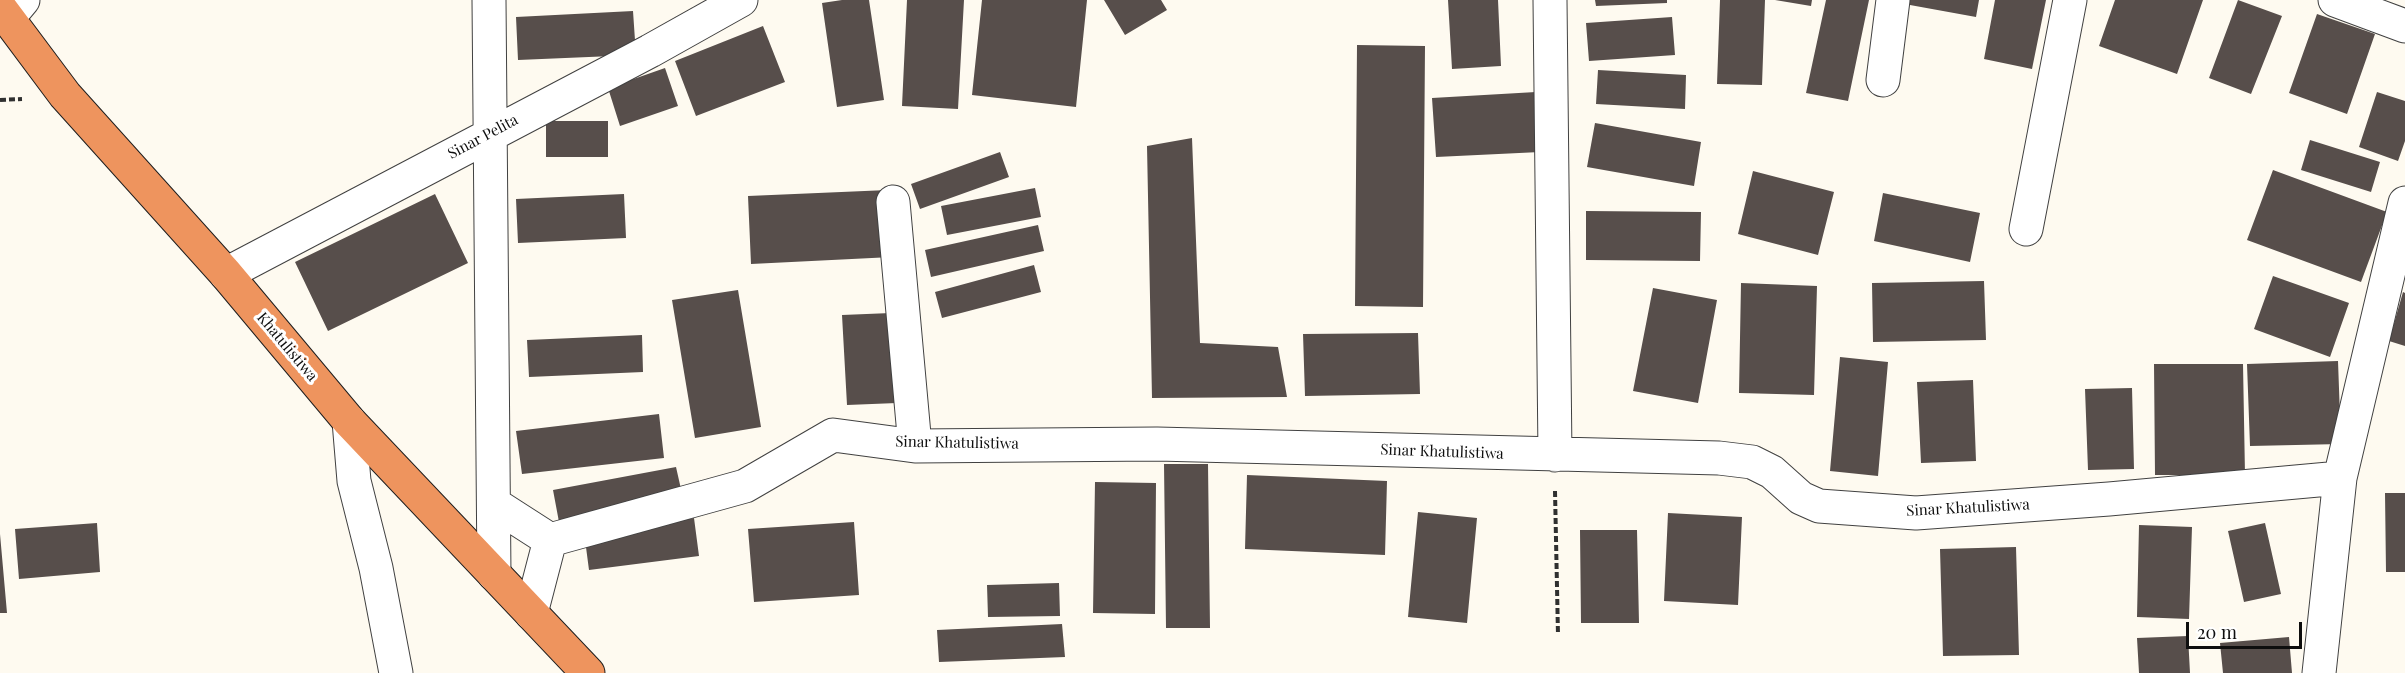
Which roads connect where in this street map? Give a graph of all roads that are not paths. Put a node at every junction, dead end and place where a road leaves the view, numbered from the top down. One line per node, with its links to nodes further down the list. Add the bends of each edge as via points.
1 (489, 0): 10 (street)
2 (741, 0): 10 (street, Sinar Pelita)
3 (1550, 0): 17 (street)
4 (1893, 0): 9 (street)
5 (2070, 0): 13 (street)
6 (2346, 2): 8 (street)
7 (10, 9): 14 (highway, Khatulistiwa, via 65,95)
8 (2405, 26)
9 (1883, 80)
10 (492, 132): 14 (street, Sinar Pelita); 19 (street)
11 (893, 202): 16 (street)
12 (2405, 203): 18 (street)
13 (2026, 230)
14 (226, 274): 15 (highway, Khatulistiwa)
15 (349, 421): 21 (highway, Khatulistiwa); 23 (street, via 354,481)
16 (915, 446): 17 (street, Sinar Khatulistiwa, via 1157,444); 20 (street, Sinar Khatulistiwa, via 833,435 745,486)
17 (1555, 455): 18 (street, Sinar Khatulistiwa, via 1752,462 1772,472 1801,498 1819,506 1916,513)
18 (2340, 478): 25 (street)
19 (494, 504): 20 (street); 21 (street)
20 (550, 540): 22 (street)
21 (494, 574): 22 (highway, Khatulistiwa)
22 (531, 613): 24 (highway, Khatulistiwa)
23 (396, 673)
24 (588, 673)
25 (2319, 673)

